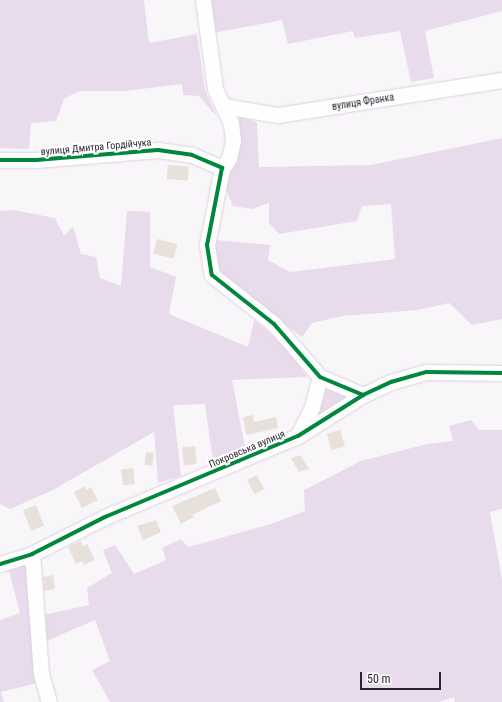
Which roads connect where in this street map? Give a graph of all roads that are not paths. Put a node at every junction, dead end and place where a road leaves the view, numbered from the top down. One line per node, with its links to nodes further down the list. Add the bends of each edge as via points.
1 (202, 0): 3 (street, via 215,89)
2 (502, 80): 3 (street, вулиця Франка, via 278,115)
3 (223, 106): 5 (street, via 232,124 233,141 229,159)
4 (0, 160): 5 (street, вулиця Дмитра Гордійчука, via 36,160 158,150 192,155)
5 (222, 168): 7 (street, via 206,245 212,275 274,324)
6 (502, 373): 8 (street, Покровська вулиця, via 427,372 391,382)
7 (320, 377): 8 (street); 9 (street, via 312,407)
8 (363, 395): 9 (street, Покровська вулиця)
9 (298, 436): 10 (street, Покровська вулиця, via 105,517)
10 (32, 554): 11 (street, Покровська вулиця); 12 (street, via 41,674)
11 (0, 564)
12 (49, 702)

